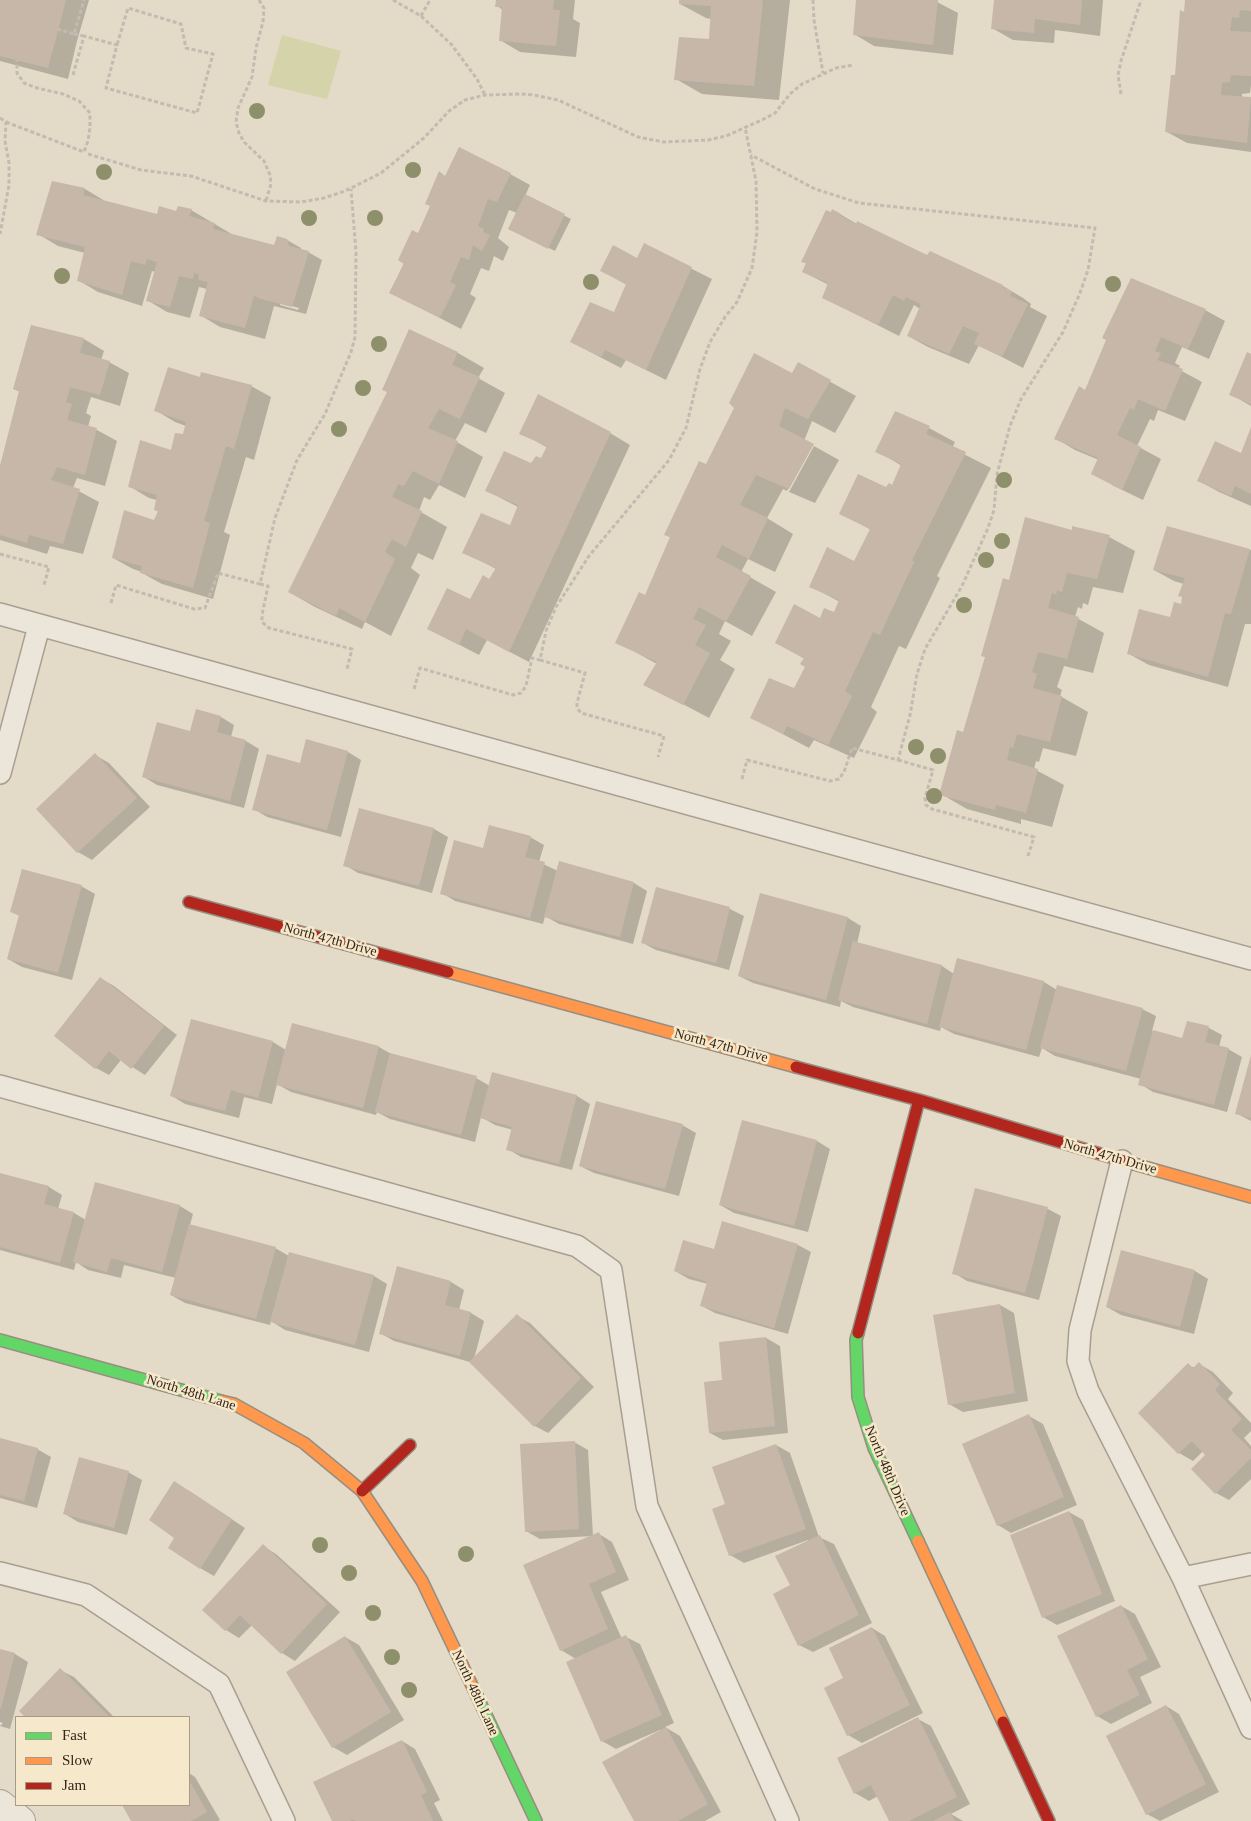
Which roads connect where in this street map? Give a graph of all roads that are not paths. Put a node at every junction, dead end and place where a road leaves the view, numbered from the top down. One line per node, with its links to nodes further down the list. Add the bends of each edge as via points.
1 (0, 614): 2 (lane)
2 (39, 626): 3 (lane); 5 (lane)
3 (0, 773)
4 (189, 902): 7 (street, North 47th Drive)
5 (1251, 959)
6 (0, 1086): 21 (lane, via 577,1246 611,1270 647,1506)
7 (919, 1100): 8 (street, North 47th Drive); 22 (street, North 48th Drive, via 856,1340 858,1397 874,1448)
8 (1122, 1161): 9 (street, North 47th Drive); 15 (lane, via 1080,1330 1078,1361 1088,1391)
9 (1251, 1197)
10 (0, 1340): 12 (street, North 48th Lane, via 234,1404 304,1443)
11 (410, 1444): 12 (street)
12 (362, 1491): 20 (street, North 48th Lane, via 422,1581)
13 (1251, 1564): 15 (lane)
14 (0, 1573): 19 (lane, via 86,1595 219,1684)
15 (1183, 1578): 16 (lane)
16 (1251, 1728)
17 (0, 1804): 18 (street)
18 (21, 1821)
19 (284, 1821)
20 (536, 1821)
21 (788, 1821)
22 (1049, 1821)

